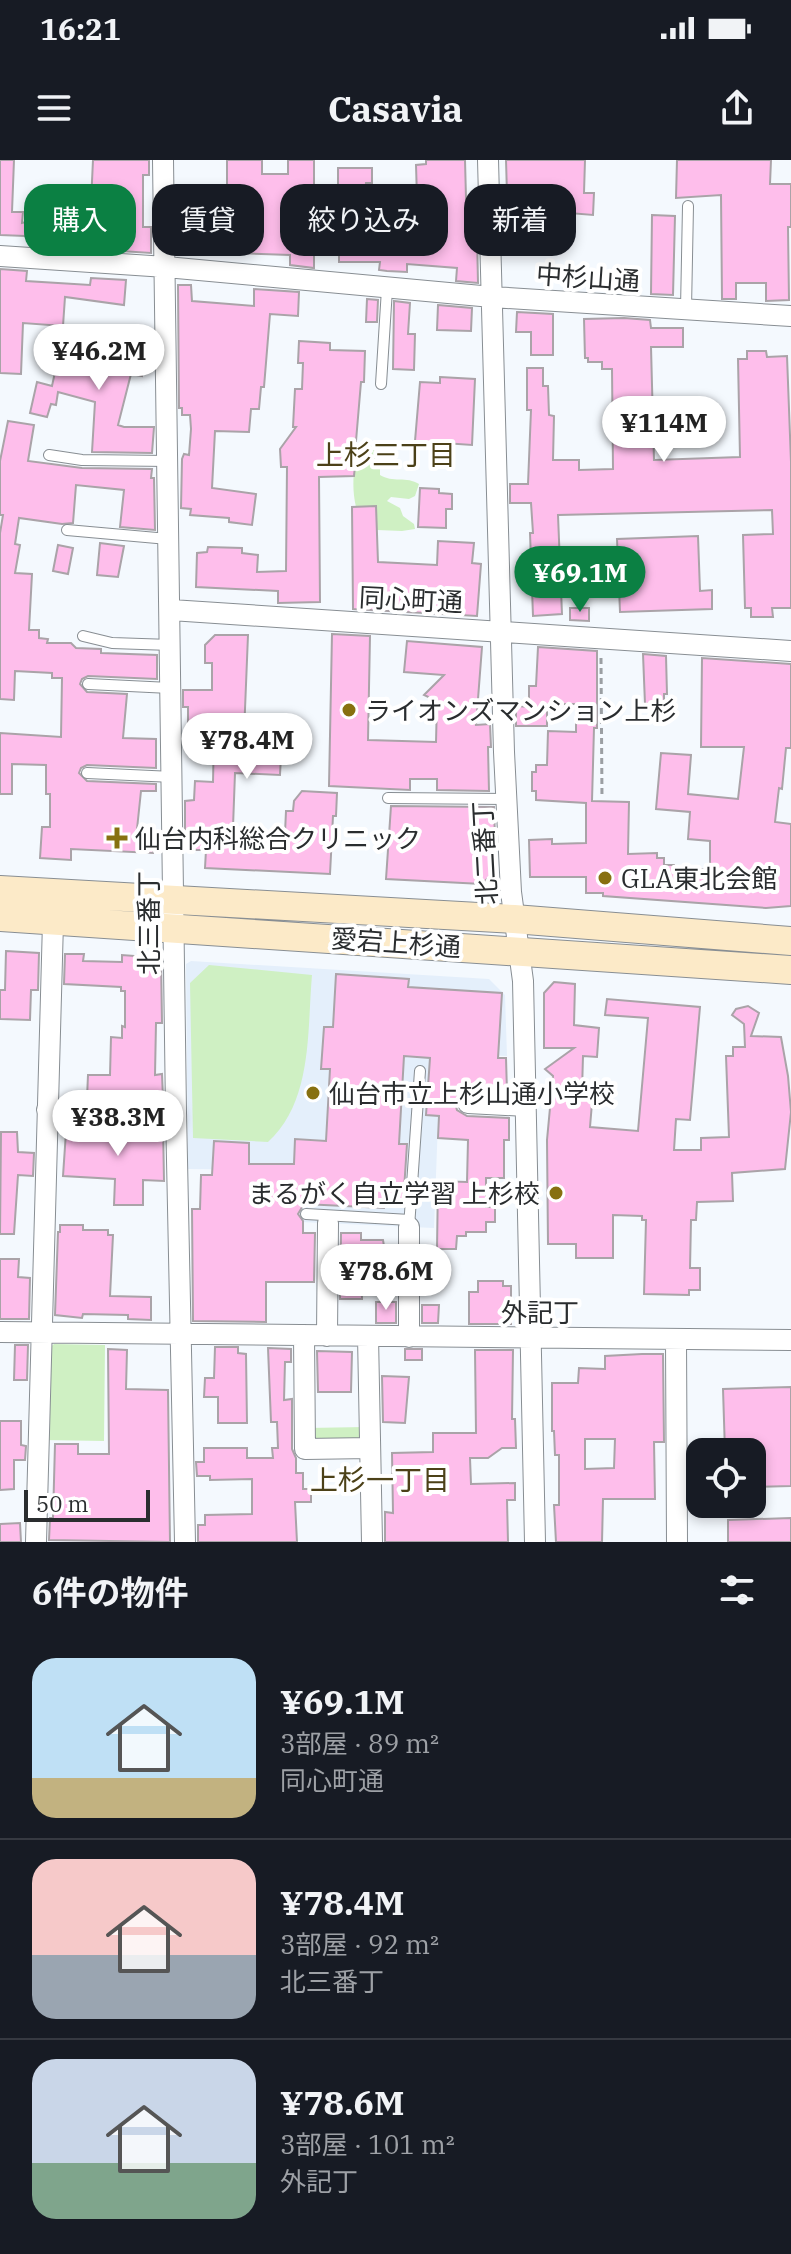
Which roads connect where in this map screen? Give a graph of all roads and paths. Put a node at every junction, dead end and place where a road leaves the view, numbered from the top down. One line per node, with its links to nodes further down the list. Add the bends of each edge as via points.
1 (163, 160): 5 (street, 北三番丁)
2 (488, 160): 7 (street, 北二番丁)
3 (688, 206): 8 (lane)
4 (0, 256): 5 (street, 中杉山通)
5 (166, 267): 6 (street, 中杉山通); 12 (street, 北三番丁)
6 (387, 289): 7 (street, 中杉山通); 10 (lane)
7 (492, 297): 8 (street, 中杉山通); 16 (street, 北二番丁)
8 (686, 309): 9 (street, 中杉山通)
9 (791, 316)
10 (381, 384)
11 (49, 455): 12 (lane)
12 (169, 461): 14 (street, 北三番丁)
13 (67, 530): 14 (lane)
14 (170, 540): 15 (street, 北三番丁)
15 (171, 610): 16 (street, 同心町通); 19 (street, 北三番丁)
16 (501, 630): 18 (street, 同心町通); 27 (street, 北二番丁)
17 (83, 636): 19 (lane, via 112,643)
18 (601, 638): 20 (street, 同心町通); 26 (path)
19 (171, 645): 22 (street, 北三番丁)
20 (791, 651)
21 (88, 684): 22 (lane)
22 (172, 688): 24 (street, 北三番丁)
23 (87, 773): 24 (lane)
24 (173, 777): 29 (street, 北三番丁)
25 (388, 798): 27 (lane)
26 (602, 798)
27 (507, 799): 31 (street, 北二番丁)
28 (0, 890): 29 (street, 愛宕上杉通)
29 (174, 914): 31 (street, 愛宕上杉通); 32 (street, 愛宕上杉通); 34 (street, 愛宕上杉通); 40 (street, 北三番丁)
30 (0, 917): 32 (street, 愛宕上杉通)
31 (514, 919): 33 (street, 愛宕上杉通); 34 (street, 北二番丁)
32 (53, 922): 39 (street)
33 (791, 941)
34 (519, 951): 35 (street, 愛宕上杉通); 38 (street, 北二番丁)
35 (791, 970)
36 (420, 1071): 43 (lane)
37 (468, 1103): 38 (street)
38 (526, 1106): 51 (street, 北二番丁)
39 (47, 1110): 40 (street); 46 (street)
40 (176, 1112): 45 (street, 北三番丁)
41 (306, 1214): 42 (lane)
42 (329, 1219): 43 (lane); 48 (street)
43 (409, 1223): 50 (street)
44 (0, 1332): 46 (street, 外記丁)
45 (182, 1332): 46 (street, 外記丁); 47 (street, 外記丁); 56 (street, 北三番丁)
46 (40, 1333): 55 (street)
47 (304, 1335): 48 (street, 外記丁); 54 (street, via 305,1456)
48 (327, 1336): 49 (street, 外記丁)
49 (368, 1336): 50 (street, 外記丁); 54 (street)
50 (409, 1337): 51 (street, 外記丁)
51 (530, 1338): 52 (street, 外記丁); 58 (street, 北二番丁)
52 (676, 1340): 53 (street, 外記丁); 59 (street)
53 (791, 1340)
54 (370, 1448): 57 (street)
55 (36, 1542)
56 (185, 1542)
57 (372, 1542)
58 (535, 1542)
59 (677, 1542)

